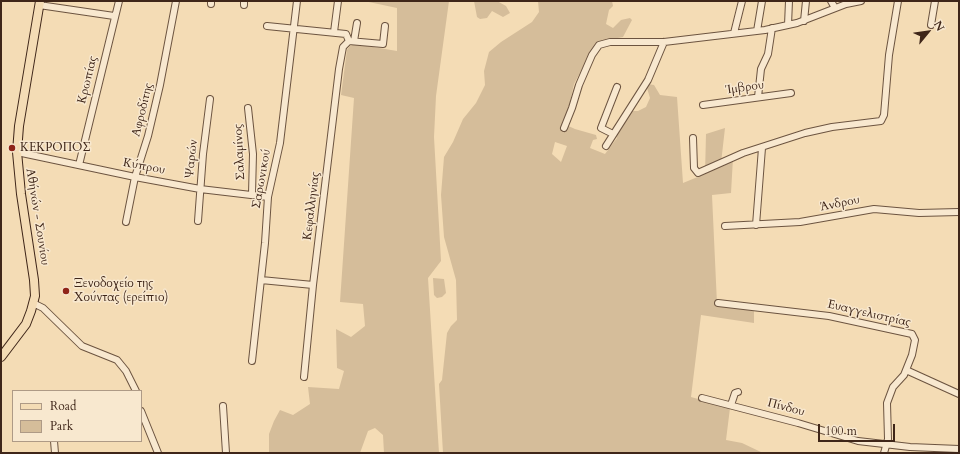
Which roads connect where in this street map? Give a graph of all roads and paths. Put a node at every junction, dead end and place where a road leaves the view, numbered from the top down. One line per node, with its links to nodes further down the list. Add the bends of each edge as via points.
1 (119, 1): 15 (street, Κρωπίας)
2 (176, 1): 42 (street, Αφροδίτης, via 148,136)
3 (297, 1): 22 (street, Σαρωνικού)
4 (338, 1): 25 (street)
5 (742, 1): 26 (street)
6 (762, 1): 24 (street)
7 (789, 1): 21 (street)
8 (806, 1): 16 (street)
9 (831, 1): 14 (street)
10 (861, 1): 14 (street)
11 (898, 1): 39 (street, via 889,55 884,115 881,121 805,133)
12 (935, 1): 18 (street)
13 (40, 3): 15 (street); 40 (main road, Αθήνών - Σουνίου)
14 (835, 8): 16 (street)
15 (114, 16): 41 (street, Κρωπίας)
16 (804, 21): 21 (street)
17 (357, 23): 27 (street, Κεφαλληνίας)
18 (931, 25)
19 (267, 26): 22 (street)
20 (385, 26): 27 (street, via 383,44)
21 (788, 26): 23 (street)
22 (293, 27): 25 (street); 45 (street, Σαρωνικού, via 280,143)
23 (772, 28): 24 (street); 31 (street, via 768,54 761,69)
24 (757, 31): 26 (street)
25 (334, 32): 27 (street, via 346,34)
26 (734, 33): 28 (street)
27 (351, 41): 52 (street, Κεφαλληνίας, via 343,47 339,69)
28 (664, 42): 35 (street, via 610,42 598,45 579,85); 36 (street, via 648,80)
29 (617, 87): 36 (street, via 601,128)
30 (791, 93): 31 (street, Ίμβρου)
31 (758, 97): 33 (street, Ίμβρου)
32 (210, 99): 43 (street, Ψαρών)
33 (703, 105)
34 (248, 108): 44 (street, Σαλαμίνος, via 253,154)
35 (564, 128)
36 (613, 134): 38 (street)
37 (693, 138): 39 (street, via 694,168 698,173 742,153)
38 (606, 146)
39 (762, 148): 49 (street)
40 (17, 152): 41 (street, Κύπρου); 53 (main road, Αθήνών - Σουνίου, via 34,280)
41 (78, 165): 42 (street, Κύπρου)
42 (135, 177): 43 (street, Κύπρου); 48 (street, Αφροδίτης)
43 (200, 189): 44 (street, Κύπρου); 47 (street, Ψαρών)
44 (252, 194): 45 (street, Κύπρου)
45 (268, 197): 51 (street, Σαρωνικού)
46 (959, 212): 49 (street, Άνδρου, via 919,213 874,209 800,222)
47 (198, 221)
48 (126, 222)
49 (756, 225): 50 (street, Άνδρου)
50 (725, 226)
51 (261, 280): 52 (street); 56 (street, Σαρωνικού)
52 (313, 285): 58 (street, Κεφαλληνίας)
53 (33, 303): 55 (main road, Αθήνών - Σουνίου, via 23,329); 59 (street, via 43,308 82,346 117,360)
54 (718, 303): 57 (street, Ευαγγελιστρίας, via 829,316 907,332 912,334 915,340)
55 (1, 357)
56 (252, 361)
57 (906, 370): 61 (street); 67 (street, Ευαγγελιστρίας, via 889,394)
58 (304, 377)
59 (136, 390)
60 (738, 392): 63 (street, via 735,393)
61 (959, 394)
62 (702, 398): 63 (street, Πίνδου)
63 (732, 405): 67 (street, Πίνδου, via 858,441)
64 (223, 406): 71 (street)
65 (142, 413): 70 (street)
66 (54, 442): 69 (street)
67 (887, 445): 68 (street, Πίνδου); 72 (street, Ευαγγελιστρίας)
68 (959, 449)
69 (55, 453)
70 (158, 453)
71 (226, 453)
72 (884, 453)

